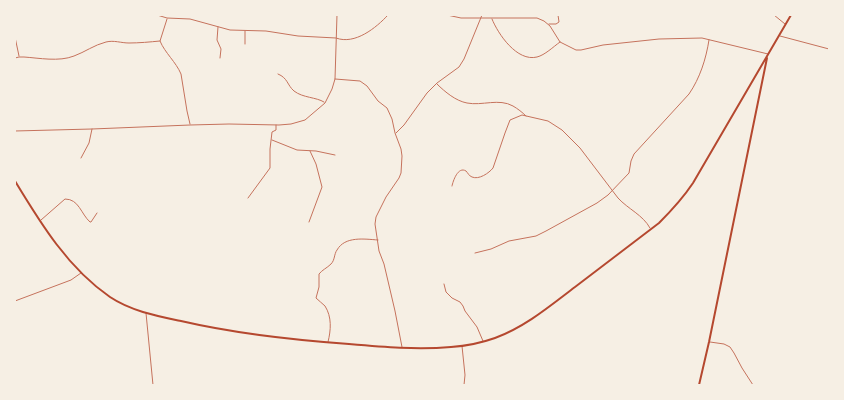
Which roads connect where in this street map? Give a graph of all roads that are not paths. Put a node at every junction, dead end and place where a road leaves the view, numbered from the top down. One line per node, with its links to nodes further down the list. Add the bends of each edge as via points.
1 (157, 15): 9 (street)
2 (337, 15): 17 (street)
3 (388, 15): 17 (street, via 360,36)
4 (447, 15): 8 (street, via 462,18)
5 (558, 15): 11 (street, via 559,22)
6 (774, 15): 12 (street)
7 (791, 15): 12 (main road)
8 (482, 16): 10 (street); 29 (street, via 459,67)
9 (167, 18): 13 (street, via 190,19); 19 (street)
10 (492, 18): 11 (street, via 532,18); 20 (street, via 512,48 528,56 537,57)
11 (548, 24): 20 (street)
12 (786, 24): 15 (main road)
13 (218, 27): 14 (street); 26 (street)
14 (245, 31): 17 (street); 21 (street)
15 (779, 36): 22 (street); 23 (main road)
16 (15, 37): 24 (street)
17 (336, 38): 28 (street)
18 (710, 39): 20 (street, via 659,39 578,51); 23 (street); 43 (street, via 695,86 634,154 629,173)
19 (160, 41): 24 (street, via 106,42 72,57 55,59); 32 (street, via 181,74)
20 (560, 42)
21 (244, 44)
22 (829, 49)
23 (768, 55): 48 (main road, via 694,183 672,210); 56 (main road)
24 (19, 56): 25 (street)
25 (15, 58)
26 (220, 58)
27 (278, 74): 30 (street, via 285,78 293,91)
28 (335, 79): 30 (street); 36 (street, via 354,80 368,86 392,118)
29 (437, 83): 31 (street, via 463,102 506,104); 36 (street)
30 (325, 103): 33 (street, via 305,120)
31 (526, 117): 42 (street, via 522,115 510,120 490,171 475,178 463,170 458,172); 43 (street, via 548,121 562,130 580,148)
32 (190, 125): 33 (street); 34 (street)
33 (276, 125): 37 (street)
34 (92, 129): 35 (street); 40 (street, via 89,144)
35 (15, 131)
36 (395, 133): 49 (street, via 402,156 401,173 376,217)
37 (271, 140): 38 (street, via 294,150); 44 (street, via 270,168)
38 (310, 151): 39 (street); 47 (street, via 322,187)
39 (335, 155)
40 (81, 158)
41 (15, 181): 46 (main road)
42 (452, 186)
43 (612, 191): 48 (street); 50 (street, via 597,203 536,236)
44 (248, 198)
45 (97, 213): 46 (street, via 90,222 78,205 65,198)
46 (40, 221): 51 (main road)
47 (309, 222)
48 (650, 229): 55 (main road, via 544,310 503,335)
49 (378, 240): 57 (street, via 350,240 338,249 333,263 319,274 316,298 324,305 329,318); 59 (street)
50 (475, 253)
51 (81, 272): 53 (street, via 71,280); 54 (main road, via 112,298)
52 (444, 284): 55 (street, via 446,292 463,306)
53 (15, 301)
54 (146, 313): 57 (main road, via 212,328); 60 (street)
55 (483, 342): 58 (main road)
56 (709, 342): 62 (main road); 63 (street, via 730,347)
57 (328, 343): 59 (main road)
58 (462, 346): 59 (main road); 61 (street)
59 (402, 348)
60 (153, 385)
61 (464, 385)
62 (699, 385)
63 (753, 385)

